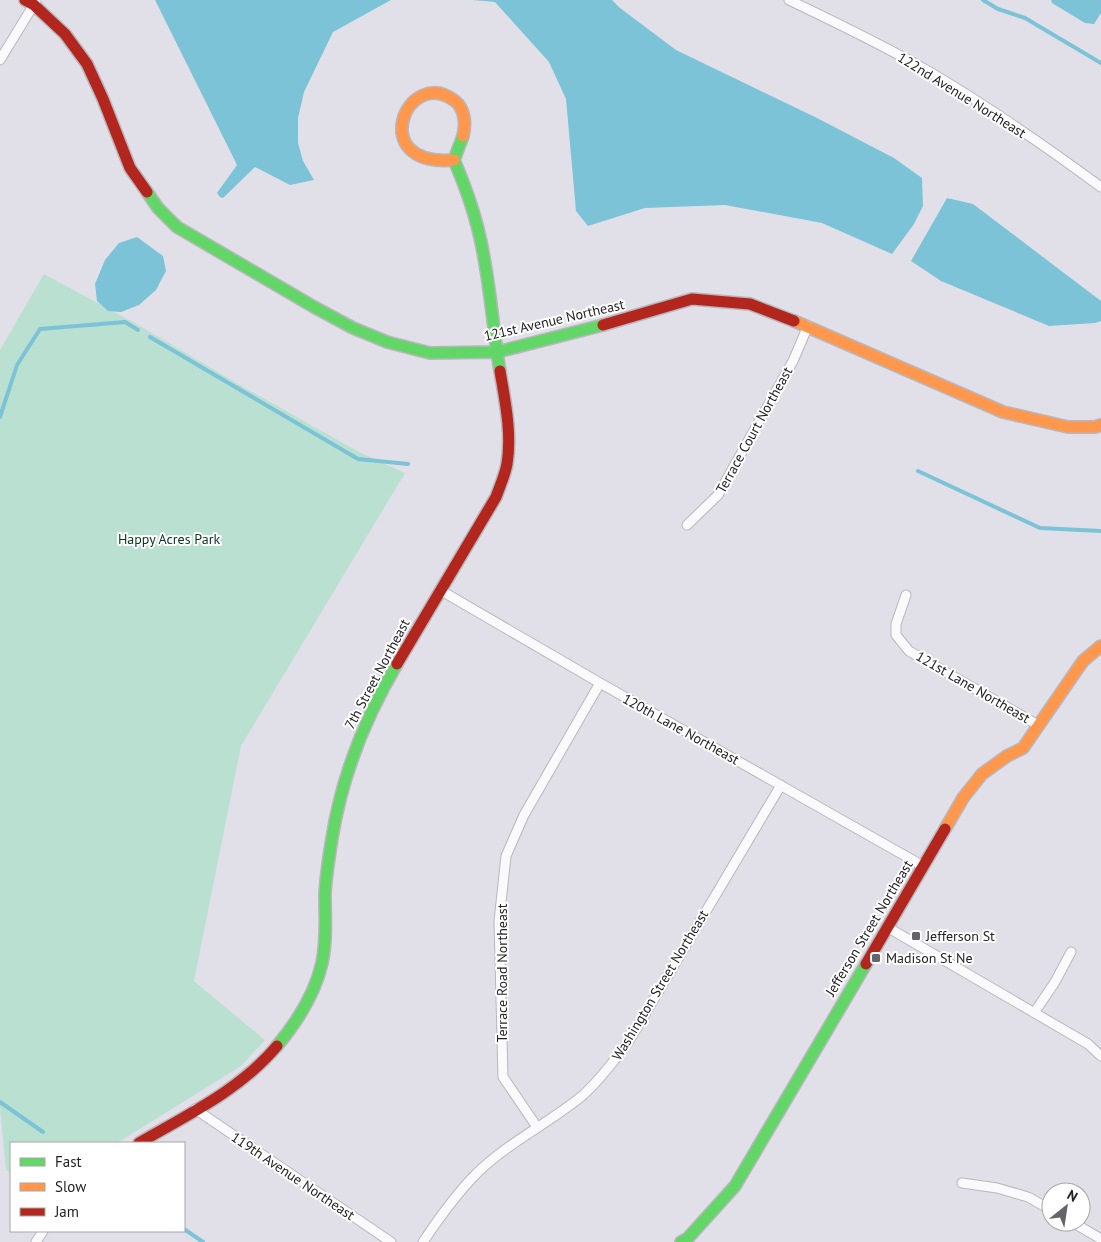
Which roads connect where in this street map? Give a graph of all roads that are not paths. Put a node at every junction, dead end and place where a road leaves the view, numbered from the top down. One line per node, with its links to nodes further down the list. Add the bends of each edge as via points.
1 (789, 0): 5 (street, 122nd Avenue Northeast, via 926,70 988,108)
2 (32, 2): 3 (street); 7 (street, 121st Avenue Northeast, via 65,34 87,64 130,168 158,208 177,227 314,307 387,342 430,353)
3 (0, 60)
4 (454, 160): 4 (street, via 464,137 465,125 458,102 426,93 412,100 404,113 402,138 419,155); 7 (street, 7th Street Northeast, via 477,218 487,266)
5 (1101, 188)
6 (808, 326): 7 (street, 121st Avenue Northeast, via 750,304 692,299 584,331); 8 (street, 121st Avenue Northeast, via 1003,412 1068,427); 9 (street, Terrace Court Northeast, via 718,495)
7 (497, 352): 10 (street, 7th Street Northeast, via 508,445 507,466 496,496)
8 (1101, 425)
9 (687, 525)
10 (440, 590): 13 (street, 120th Lane Northeast); 21 (street, 7th Street Northeast, via 364,724 342,787 326,882 320,972 308,1001 265,1059 237,1083)
11 (906, 596): 14 (street, 121st Lane Northeast, via 896,634 909,651)
12 (1101, 646): 14 (street, Jefferson Street Northeast, via 1083,662)
13 (600, 683): 15 (street, 120th Lane Northeast); 22 (street, Terrace Road Northeast, via 524,815 506,856 499,921 503,1077)
14 (1038, 725): 16 (street, Jefferson Street Northeast, via 1023,748 982,774 962,798)
15 (781, 785): 16 (street, 120th Lane Northeast); 22 (street, Washington Street Northeast, via 629,1041 610,1067 582,1095)
16 (923, 866): 17 (street, Jefferson Street Northeast)
17 (887, 927): 19 (street); 30 (street, Jefferson Street Northeast, via 735,1186)
18 (1071, 952): 19 (street)
19 (1034, 1013): 20 (street, via 1088,1044)
20 (1101, 1056)
21 (195, 1109): 23 (street, 7th Street Northeast); 28 (street, 119th Avenue Northeast)
22 (537, 1127): 29 (street, Washington Street Northeast, via 477,1173)
23 (141, 1142)
24 (962, 1183): 25 (street, via 997,1188)
25 (1041, 1204)
26 (1089, 1232): 27 (street)
27 (1101, 1239)
28 (392, 1242)
29 (423, 1242)
30 (681, 1242)

